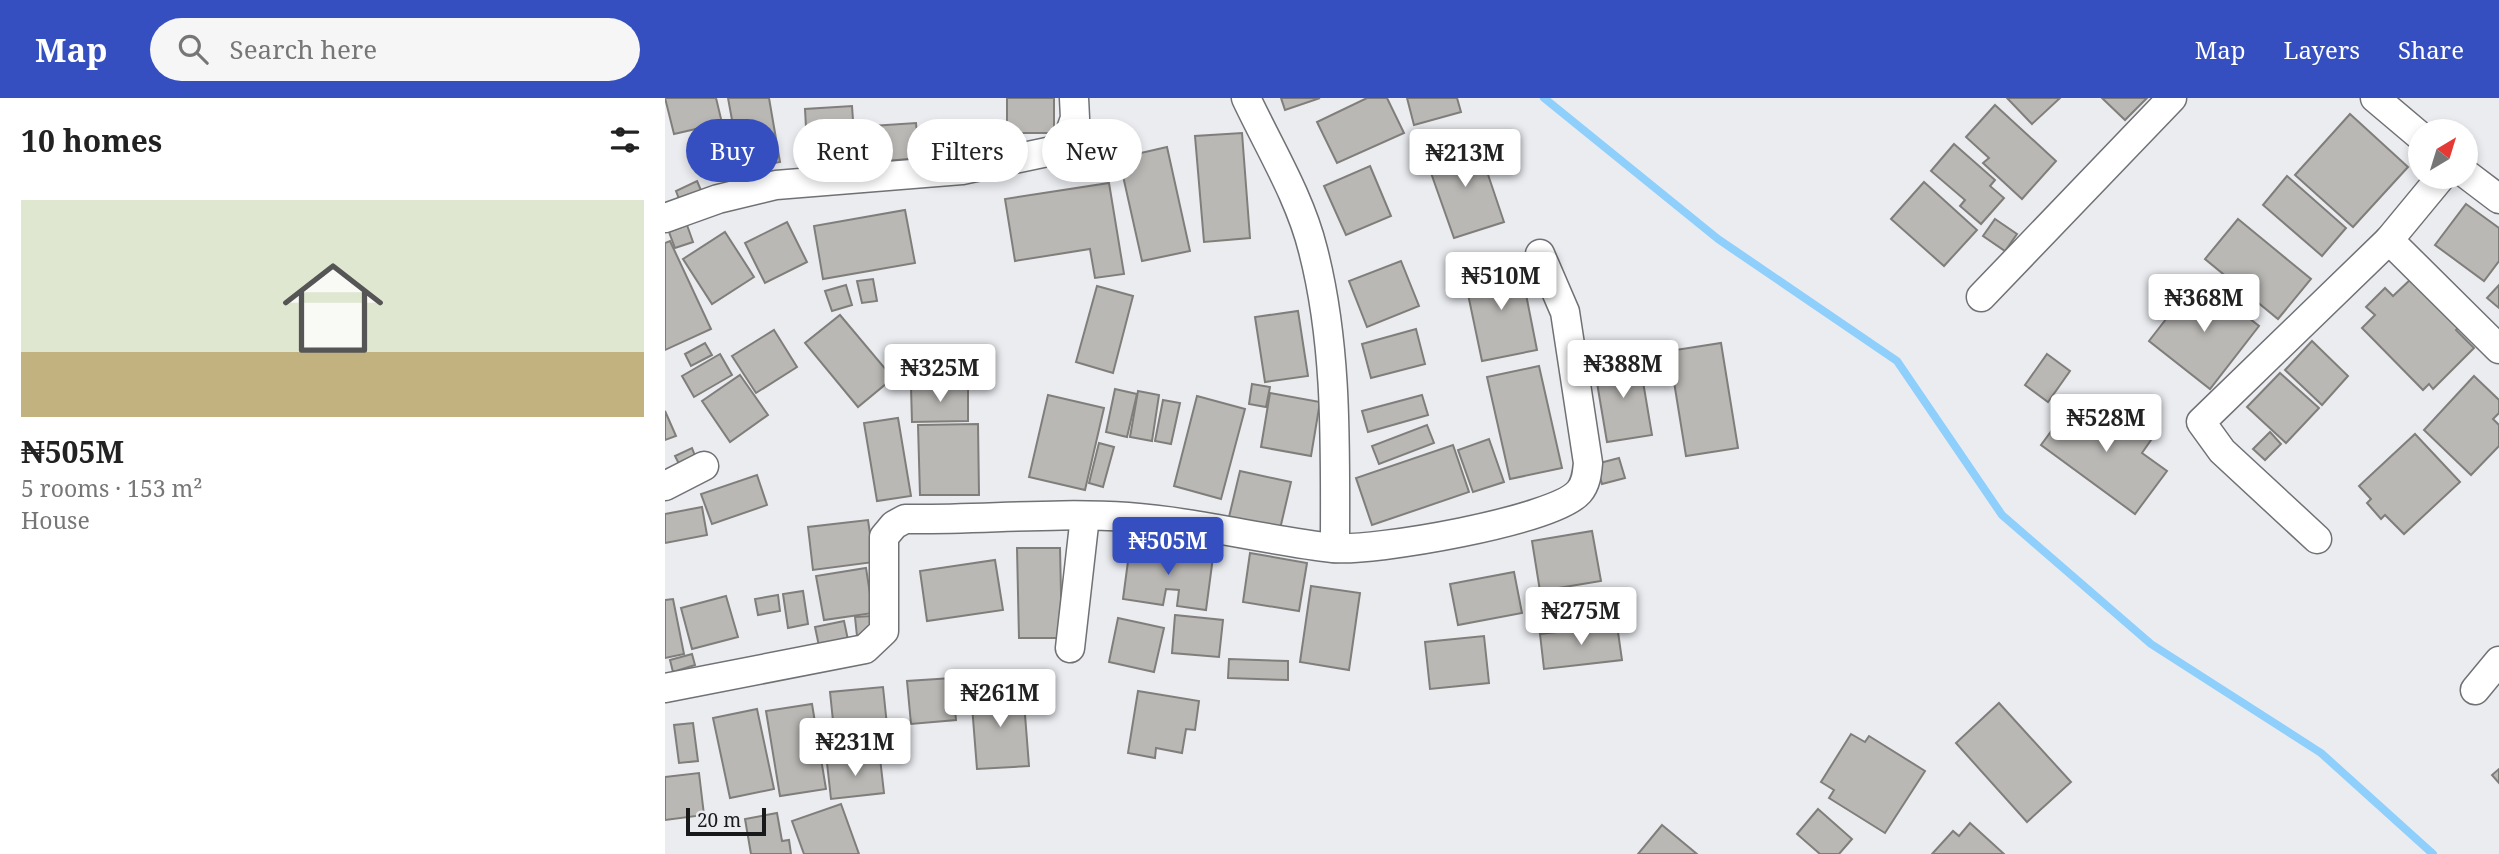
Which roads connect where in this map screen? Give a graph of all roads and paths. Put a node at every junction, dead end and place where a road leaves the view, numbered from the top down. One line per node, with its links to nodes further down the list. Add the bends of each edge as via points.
1 (1074, 98): 9 (street, via 1075,118 1068,138 1052,151 962,170 776,185)
2 (1246, 98): 18 (street, via 1314,250 1333,373)
3 (2172, 98): 12 (street)
4 (2375, 98): 5 (street)
5 (2408, 126)
6 (2478, 183): 8 (street)
7 (2431, 189): 10 (street)
8 (2499, 199)
9 (665, 218)
10 (2389, 240): 13 (street); 17 (street, via 2201,422 2222,451)
11 (1540, 254): 18 (street, via 1565,312 1571,342 1588,463 1586,481 1578,493 1564,504 1479,528)
12 (1981, 296)
13 (2499, 349)
14 (704, 466): 15 (street)
15 (665, 486)
16 (1085, 516): 18 (street, via 1223,528); 19 (street); 21 (street, via 905,519 884,537 884,631 877,641 865,649)
17 (2317, 539)
18 (1335, 548)
19 (1070, 648)
20 (2499, 661): 22 (street)
21 (665, 688)
22 (2475, 690)

